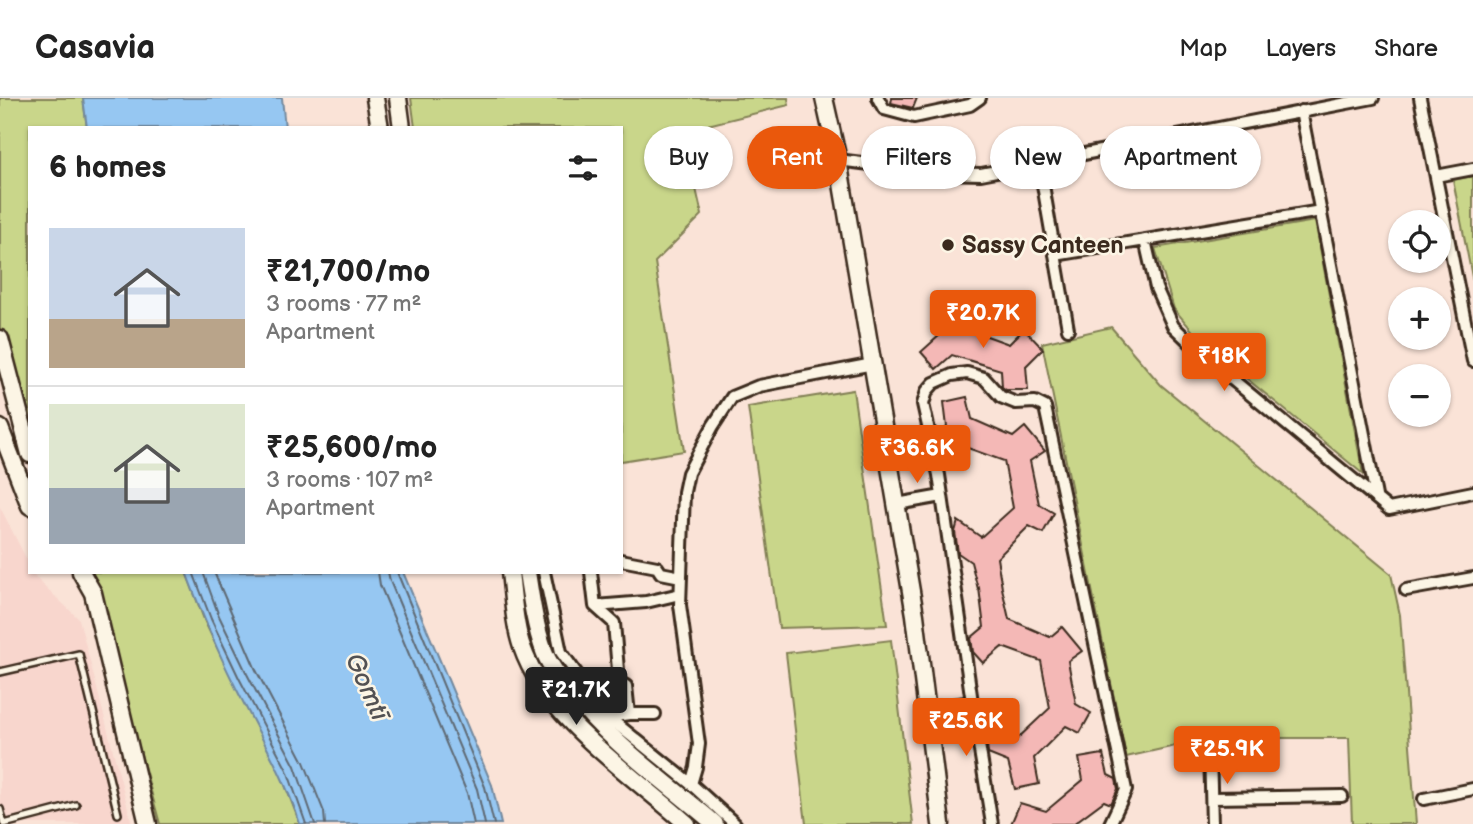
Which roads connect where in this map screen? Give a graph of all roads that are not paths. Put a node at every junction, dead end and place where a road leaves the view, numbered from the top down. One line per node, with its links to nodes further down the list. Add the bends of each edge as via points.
1 (375, 98): 9 (street)
2 (398, 98): 10 (street)
3 (824, 98): 11 (street)
4 (878, 98): 5 (street, via 884,109 914,117 970,105)
5 (980, 98)
6 (1373, 98): 8 (street)
7 (1420, 98): 16 (street)
8 (1301, 111): 12 (street); 19 (street)
9 (380, 126)
10 (402, 126)
11 (830, 126)
12 (1086, 153)
13 (847, 161): 15 (street, via 941,173)
14 (1473, 169): 16 (street)
15 (990, 172)
16 (1436, 176): 24 (street)
17 (843, 189): 25 (street)
18 (1044, 189): 21 (street)
19 (1321, 211): 20 (street); 30 (street)
20 (1145, 240): 21 (street); 30 (street, via 1156,288 1173,326)
21 (1055, 255): 22 (street)
22 (1068, 329)
23 (0, 339): 27 (street)
24 (1473, 361)
25 (873, 364): 32 (street); 39 (street, via 759,386 732,397 688,473)
26 (0, 428): 31 (street)
27 (28, 446)
28 (1473, 492): 30 (street, via 1389,509)
29 (942, 496): 32 (street); 45 (street); 66 (street, via 923,404 934,383 967,373 985,378 1001,397 1045,407 1125,790)
30 (1376, 496)
31 (28, 500)
32 (897, 504): 46 (street)
33 (623, 560): 39 (street)
34 (82, 574): 60 (street, via 93,593)
35 (510, 574): 61 (street, via 522,647 542,686 572,723)
36 (527, 574): 62 (street, via 544,652 558,676 628,753)
37 (544, 574): 49 (street, via 561,652)
38 (591, 574): 43 (street)
39 (681, 577): 42 (street)
40 (1473, 578): 41 (street)
41 (1406, 590)
42 (680, 594): 43 (street); 51 (street, via 699,744)
43 (595, 606): 47 (street, via 614,623 619,682 626,686)
44 (0, 671): 58 (lane, via 79,654)
45 (972, 702): 46 (street); 65 (street)
46 (926, 709): 64 (street)
47 (629, 713): 48 (street); 49 (street)
48 (655, 714)
49 (608, 717): 51 (street)
50 (1210, 750): 54 (street)
51 (691, 784): 63 (street)
52 (1473, 789): 55 (street)
53 (1342, 796): 54 (street)
54 (1212, 798): 67 (street)
55 (1424, 799)
56 (76, 805): 59 (lane)
57 (0, 809): 59 (lane)
58 (118, 814)
59 (4, 824)
60 (148, 824)
61 (687, 824)
62 (715, 824)
63 (735, 824)
64 (941, 824)
65 (992, 824)
66 (1110, 824)
67 (1212, 824)

